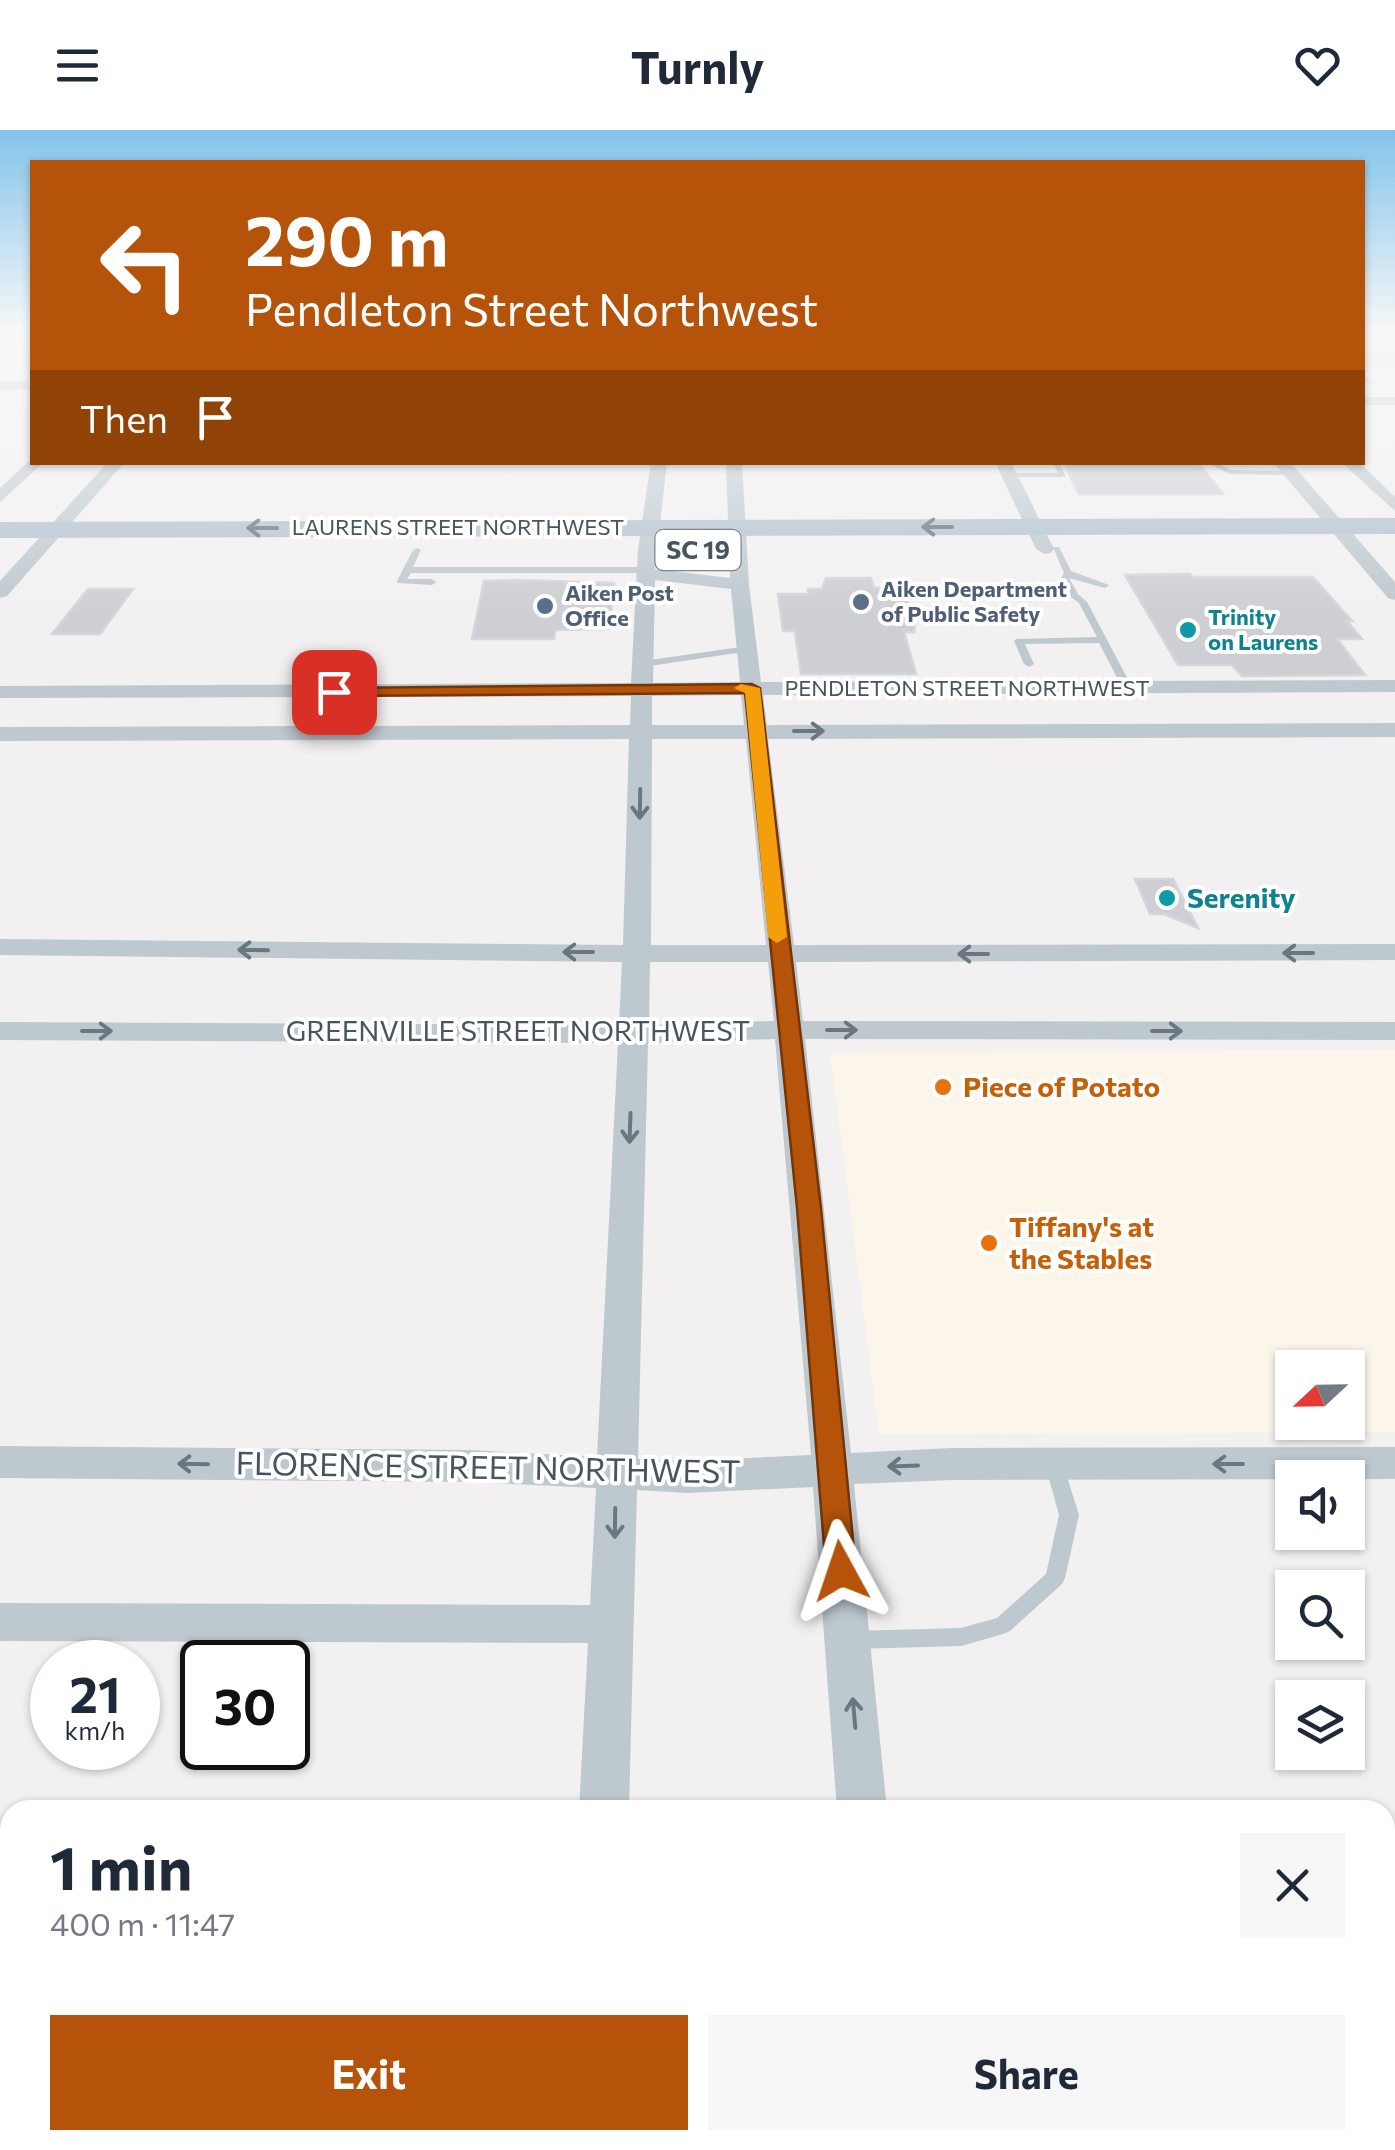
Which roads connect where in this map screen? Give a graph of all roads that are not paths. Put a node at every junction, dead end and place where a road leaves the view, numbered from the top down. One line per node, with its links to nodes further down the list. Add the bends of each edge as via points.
1 (33, 465): 10 (street)
2 (114, 465): 15 (street)
3 (659, 465): 22 (street)
4 (734, 465): 16 (street)
5 (1057, 465): 9 (lane, via 1063,475)
6 (1215, 465): 8 (lane, via 1230,472)
7 (1352, 465): 11 (street)
8 (1286, 468): 12 (street)
9 (1006, 469): 19 (street)
10 (0, 497)
11 (1395, 506)
12 (1336, 525): 13 (main road, LAURENS STREET NORTHWEST / SC 19); 18 (street); 19 (main road, LAURENS STREET NORTHWEST / SC 19)
13 (1395, 526)
14 (0, 530): 15 (main road, LAURENS STREET NORTHWEST / SC 19)
15 (57, 530): 21 (street); 22 (main road, LAURENS STREET NORTHWEST / SC 19, one-way to 15)
16 (740, 538): 19 (main road, LAURENS STREET NORTHWEST / SC 19); 22 (main road, LAURENS STREET NORTHWEST / SC 19); 25 (street)
17 (1395, 547): 18 (main road, LAURENS STREET NORTHWEST / SC 19)
18 (1355, 548): 19 (main road, LAURENS STREET NORTHWEST / SC 19); 27 (street)
19 (1051, 549): 28 (lane); 28 (lane, via 1106,588)
20 (0, 552): 21 (main road, LAURENS STREET NORTHWEST / SC 19)
21 (32, 552): 23 (main road, LAURENS STREET NORTHWEST / SC 19); 26 (street)
22 (648, 555): 23 (main road, LAURENS STREET NORTHWEST / SC 19); 25 (street); 32 (street)
23 (412, 560): 24 (lane, via 401,581)
24 (432, 582)
25 (740, 585): 30 (street)
26 (0, 592)
27 (1395, 594)
28 (1083, 602): 29 (lane)
29 (1103, 640): 31 (lane, via 1019,640); 34 (lane)
30 (747, 650): 32 (lane); 35 (street)
31 (1029, 664)
32 (642, 677): 35 (street, PENDLETON STREET NORTHWEST); 36 (street, PENDLETON STREET NORTHWEST); 39 (street)
33 (1395, 686): 34 (street, PENDLETON STREET NORTHWEST)
34 (1127, 687): 35 (street, PENDLETON STREET NORTHWEST)
35 (752, 688): 38 (street)
36 (0, 692)
37 (1395, 730): 38 (street, PENDLETON STREET NORTHWEST, one-way to 37)
38 (758, 732): 39 (street, PENDLETON STREET NORTHWEST); 44 (street)
39 (641, 733): 40 (street, PENDLETON STREET NORTHWEST); 42 (street, one-way to 42)
40 (0, 734)
41 (0, 947): 42 (street, one-way to 41)
42 (635, 952): 44 (street); 48 (street)
43 (1395, 952): 44 (street, one-way to 44)
44 (779, 954): 45 (street)
45 (788, 1030): 47 (street, GREENVILLE STREET NORTHWEST, one-way to 47); 48 (street, GREENVILLE STREET NORTHWEST); 52 (street)
46 (0, 1031): 48 (street, GREENVILLE STREET NORTHWEST, one-way to 48)
47 (1395, 1031)
48 (633, 1034): 53 (street, one-way to 53)
49 (0, 1462): 53 (street, FLORENCE STREET NORTHWEST, one-way to 49)
50 (1395, 1463): 51 (street, FLORENCE STREET NORTHWEST, one-way to 51)
51 (1054, 1464): 52 (street, FLORENCE STREET NORTHWEST, one-way to 52); 56 (lane, via 1069,1515 1055,1578 1003,1625 961,1637)
52 (831, 1468): 53 (street, FLORENCE STREET NORTHWEST, via 687,1476); 56 (street)
53 (616, 1472): 55 (street, one-way to 55)
54 (0, 1622): 55 (street)
55 (614, 1624): 57 (street)
56 (848, 1640): 58 (street, one-way to 56)
57 (605, 1800)
58 (861, 1800)

